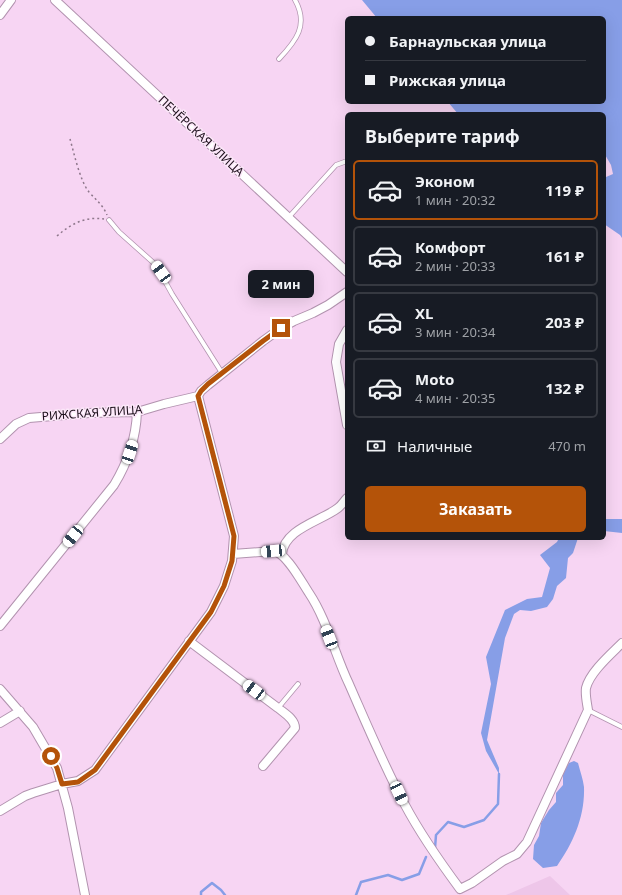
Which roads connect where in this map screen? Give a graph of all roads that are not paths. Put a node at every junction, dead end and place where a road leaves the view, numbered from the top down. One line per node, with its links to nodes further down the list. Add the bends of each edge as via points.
1 (10, 0): 4 (street)
2 (55, 0): 7 (street, ПЕЧЁРСКАЯ УЛИЦА)
3 (295, 0): 5 (lane, via 301,17 301,26 294,41)
4 (0, 15)
5 (279, 59)
6 (345, 162): 7 (lane, via 336,165)
7 (288, 218): 9 (street, ПЕЧЁРСКАЯ УЛИЦА)
8 (109, 220): 12 (lane, via 156,265)
9 (345, 270)
10 (345, 293): 12 (street, via 328,305 281,328)
11 (345, 333): 15 (street, via 338,344 336,362)
12 (222, 373): 13 (street)
13 (198, 396): 14 (street, РИЖСКАЯ УЛИЦА); 18 (street, via 234,536)
14 (137, 412): 16 (street, РИЖСКАЯ УЛИЦА, via 34,417 22,420); 20 (street, via 132,446 114,485)
15 (345, 414)
16 (0, 439)
17 (345, 500): 19 (street, via 339,507 296,533 282,546)
18 (233, 554): 19 (street, via 273,551); 21 (street, via 218,600)
19 (282, 554): 33 (street, via 318,606 340,664 405,805)
20 (0, 626)
21 (189, 641): 25 (street); 31 (street, via 95,770 78,782)
22 (622, 643): 26 (street, via 589,680 586,692)
23 (298, 684): 25 (lane)
24 (0, 689): 27 (street)
25 (278, 708): 30 (street, via 291,719 295,728)
26 (588, 710): 29 (lane); 33 (street, via 527,842 517,854 498,864)
27 (20, 712): 28 (street); 31 (street, via 44,744 57,768)
28 (0, 723)
29 (622, 727)
30 (263, 766)
31 (62, 784): 32 (street, via 25,796); 34 (street)
32 (0, 811)
33 (459, 892)
34 (85, 895)

